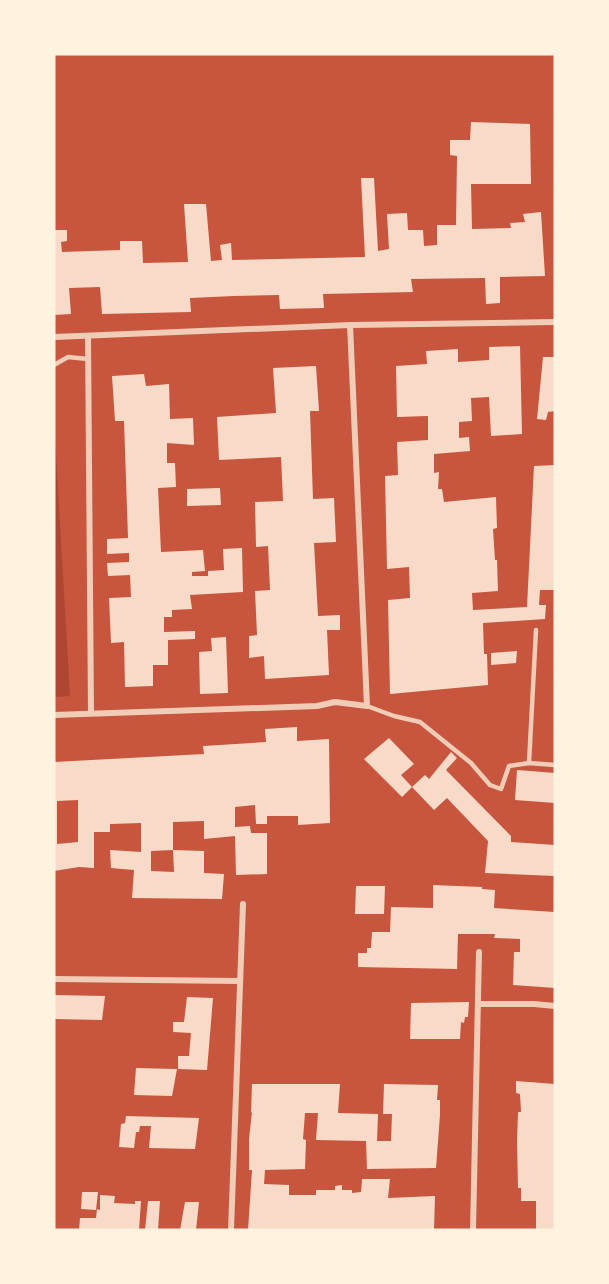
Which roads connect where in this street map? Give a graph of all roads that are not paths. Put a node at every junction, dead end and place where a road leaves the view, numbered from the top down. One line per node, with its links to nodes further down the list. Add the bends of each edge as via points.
1 (555, 322): 2 (street)
2 (350, 325): 3 (street); 8 (street)
3 (88, 336): 4 (street); 5 (street)
4 (54, 337)
5 (88, 359): 6 (lane, via 68,357); 9 (street)
6 (54, 364)
7 (536, 630): 11 (lane)
8 (367, 706): 9 (street, via 335,702 317,706); 11 (lane, via 420,722 471,763 490,785 501,789 509,766)
9 (91, 713): 10 (street)
10 (54, 715)
11 (529, 763): 12 (lane)
12 (555, 765)
13 (243, 904): 16 (street)
14 (479, 952): 17 (street)
15 (54, 979): 16 (street)
16 (240, 981): 19 (street)
17 (478, 1004): 18 (street); 20 (street)
18 (555, 1006)
19 (231, 1230)
20 (473, 1230)

